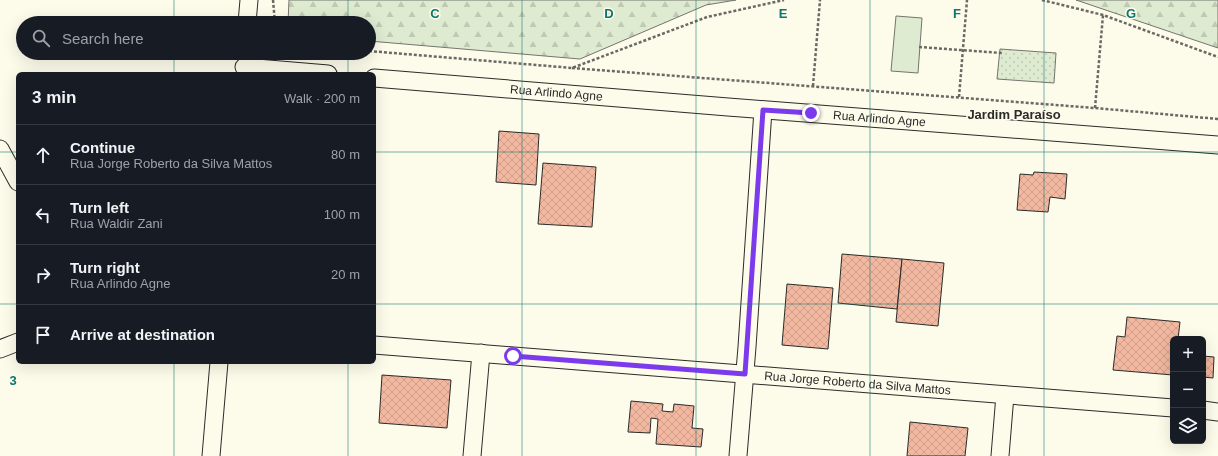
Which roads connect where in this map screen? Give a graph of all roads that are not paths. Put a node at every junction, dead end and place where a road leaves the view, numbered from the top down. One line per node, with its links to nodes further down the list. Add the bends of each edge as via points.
1 (249, 0): 2 (street)
2 (248, 16)
3 (244, 65): 4 (street)
4 (309, 72)
5 (376, 78): 6 (street, Rua Arlindo Agne)
6 (763, 110): 7 (street, Rua Arlindo Agne); 15 (street)
7 (1218, 145)
8 (0, 149): 9 (street)
9 (16, 178)
10 (16, 343): 12 (street)
11 (376, 345): 13 (street, Rua Jorge Roberto da Silva Mattos)
12 (0, 349)
13 (481, 353): 15 (street, Rua Jorge Roberto da Silva Mattos); 21 (street)
14 (219, 364): 20 (street)
15 (745, 374): 16 (street, Rua Jorge Roberto da Silva Mattos); 22 (street)
16 (1005, 395): 17 (street, Rua Jorge Roberto da Silva Mattos); 23 (street)
17 (1170, 408)
18 (1206, 410): 19 (street)
19 (1218, 412)
20 (211, 456)
21 (472, 456)
22 (738, 456)
23 (1000, 456)

